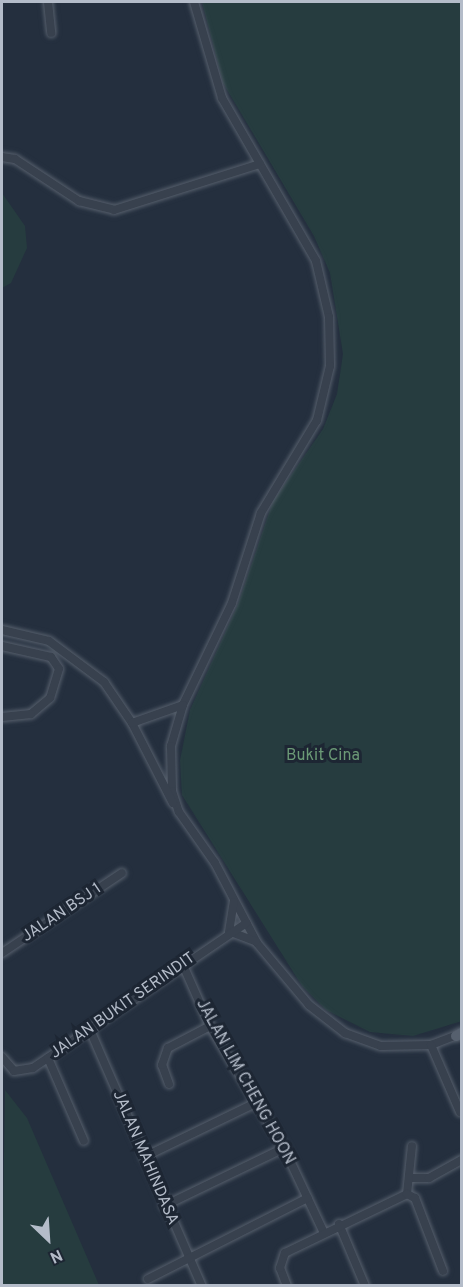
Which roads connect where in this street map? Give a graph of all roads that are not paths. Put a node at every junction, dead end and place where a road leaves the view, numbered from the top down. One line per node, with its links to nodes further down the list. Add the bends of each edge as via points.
1 (48, 2): 3 (street)
2 (194, 2): 5 (street, via 213,78)
3 (51, 33)
4 (2, 157): 5 (street, via 15,159 79,201 114,210)
5 (260, 164): 8 (street, via 316,261 329,318 330,366 317,420 256,523 232,603)
6 (2, 630): 10 (street, via 49,641 81,660)
7 (2, 646): 9 (street, via 51,657 59,669 50,698 31,714)
8 (183, 705): 10 (street); 11 (street, via 170,768)
9 (2, 717)
10 (132, 723): 11 (street, via 155,776)
11 (179, 812): 13 (street, via 215,863)
12 (122, 873): 17 (street, JALAN BSJ 1)
13 (234, 902): 14 (street); 15 (street)
14 (246, 923): 15 (street, JALAN BUKIT SERINDIT); 16 (street)
15 (229, 932): 16 (street); 18 (street, JALAN BUKIT SERINDIT)
16 (257, 943): 22 (street, via 286,983 345,1033 398,1048)
17 (2, 953)
18 (183, 965): 19 (street, JALAN LIM CHENG HOON); 20 (street, JALAN BUKIT SERINDIT)
19 (210, 1026): 25 (street, via 168,1048 162,1065); 26 (street, JALAN LIM CHENG HOON)
20 (90, 1030): 24 (street, JALAN BUKIT SERINDIT); 31 (street, JALAN MAHINDASA)
21 (460, 1035): 22 (street)
22 (430, 1045): 27 (street)
23 (2, 1057): 24 (street, JALAN BUKIT SERINDIT, via 20,1073)
24 (48, 1058): 28 (street)
25 (168, 1084)
26 (258, 1102): 30 (street, JALAN LIM CHENG HOON); 31 (street)
27 (460, 1112)
28 (84, 1141)
29 (412, 1146): 33 (street)
30 (284, 1148): 35 (street, JALAN LIM CHENG HOON); 36 (street)
31 (144, 1157): 36 (street, JALAN MAHINDASA)
32 (462, 1160): 33 (street, via 429,1178)
33 (409, 1178): 34 (street)
34 (407, 1194): 37 (street); 40 (street, via 415,1198)
35 (308, 1198): 38 (street, JALAN LIM CHENG HOON); 39 (street)
36 (164, 1206): 39 (street, JALAN MAHINDASA)
37 (339, 1224): 38 (street); 44 (street)
38 (323, 1231): 43 (street, via 285,1253 280,1268)
39 (189, 1259): 41 (street); 42 (street, JALAN MAHINDASA)
40 (443, 1270)
41 (148, 1279)
42 (202, 1286)
43 (286, 1286)
44 (365, 1286)

